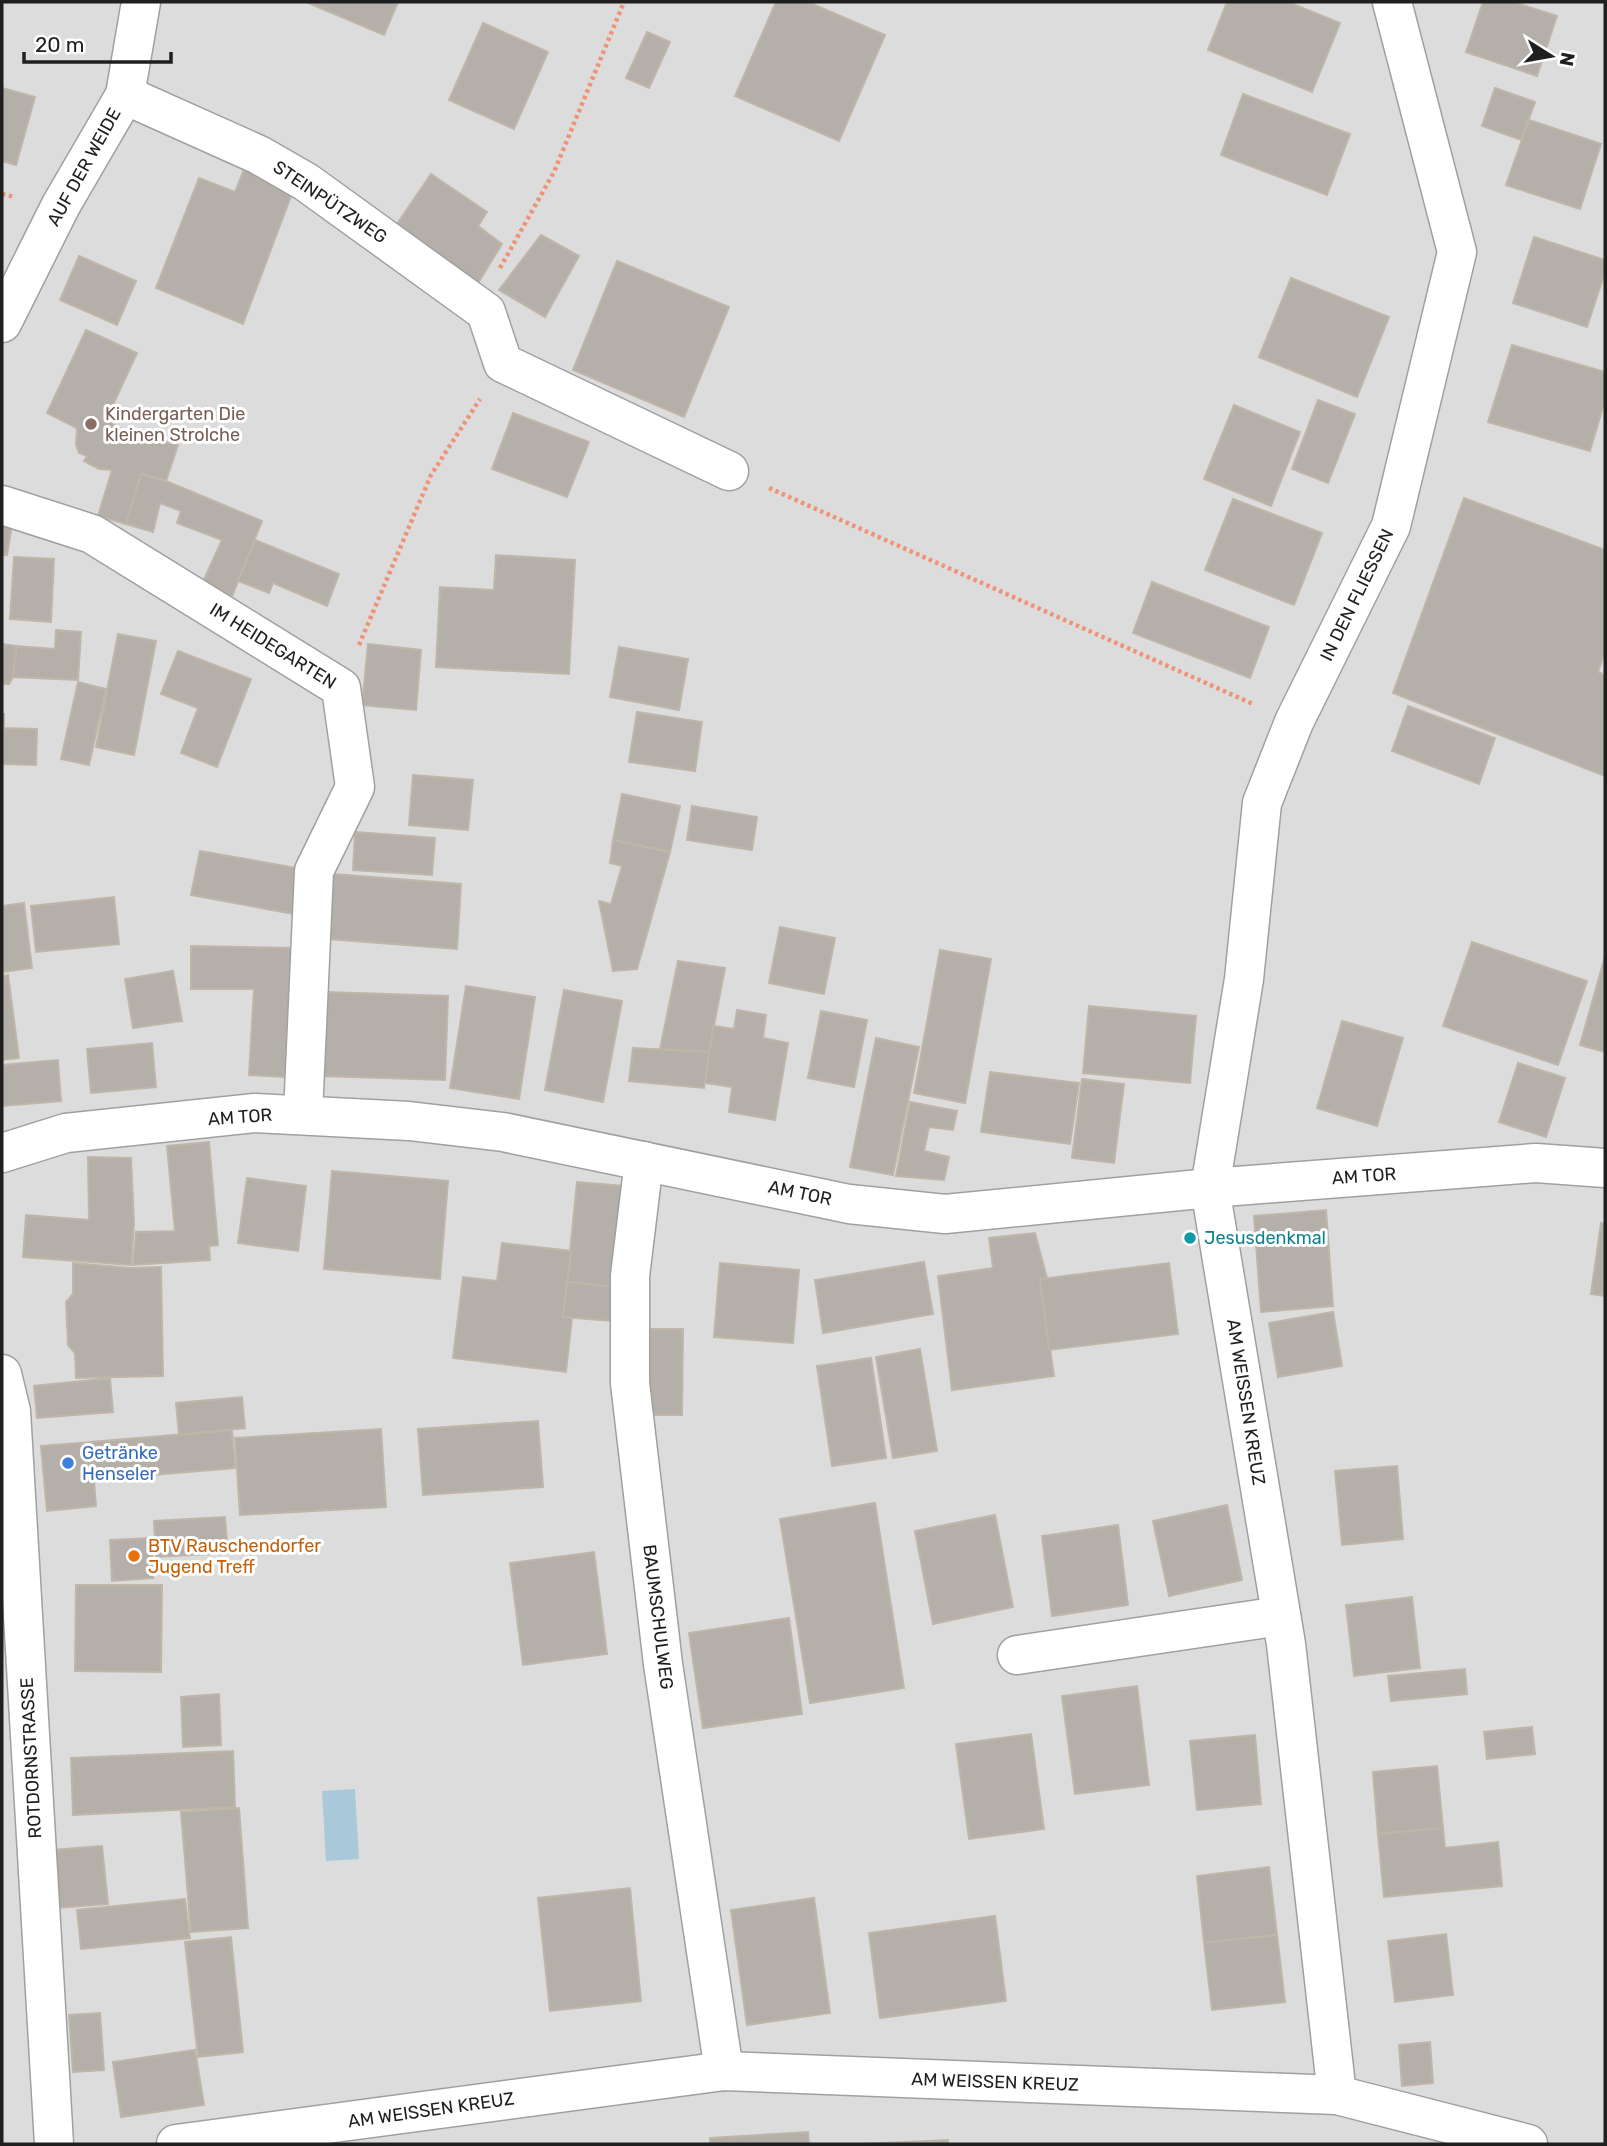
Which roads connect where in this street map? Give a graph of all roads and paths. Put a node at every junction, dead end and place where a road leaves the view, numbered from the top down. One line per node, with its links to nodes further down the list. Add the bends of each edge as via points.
1 (141, 2): 4 (street, AUF DER WEIDE)
2 (624, 2): 5 (path, via 554,172 491,282)
3 (1392, 2): 11 (street, IN DEN FLIESSEN, via 1457,252 1391,526)
4 (125, 95): 5 (street, STEINPÜTZWEG, via 259,155 306,182); 6 (street, AUF DER WEIDE, via 61,205)
5 (486, 312): 7 (street)
6 (2, 323)
7 (503, 363): 8 (street); 10 (path, via 430,475)
8 (729, 471): 11 (path)
9 (2, 505): 10 (street, IM HEIDEGARTEN, via 92,534)
10 (341, 688): 12 (street, IM HEIDEGARTEN, via 355,787 314,871)
11 (1294, 722): 16 (street, IN DEN FLIESSEN, via 1262,803 1244,979)
12 (303, 1114): 13 (street, AM TOR, via 255,1114 66,1133); 14 (street, AM TOR, via 503,1132)
13 (2, 1153)
14 (644, 1161): 16 (street, AM TOR, via 849,1204 945,1214); 20 (street, BAUMSCHULWEG, via 630,1276 629,1383 663,1664)
15 (1605, 1168): 16 (street, AM TOR, via 1536,1163)
16 (1210, 1188): 18 (street, AM WEISSEN KREUZ)
17 (2, 1374): 22 (street, ROTDORNSTRASSE, via 12,1411)
18 (1281, 1616): 19 (street); 21 (street, AM WEISSEN KREUZ)
19 (1017, 1655)
20 (724, 2071): 21 (street, AM WEISSEN KREUZ); 23 (street, AM WEISSEN KREUZ)
21 (1337, 2095): 24 (street)
22 (54, 2144)
23 (176, 2144)
24 (1528, 2144)

